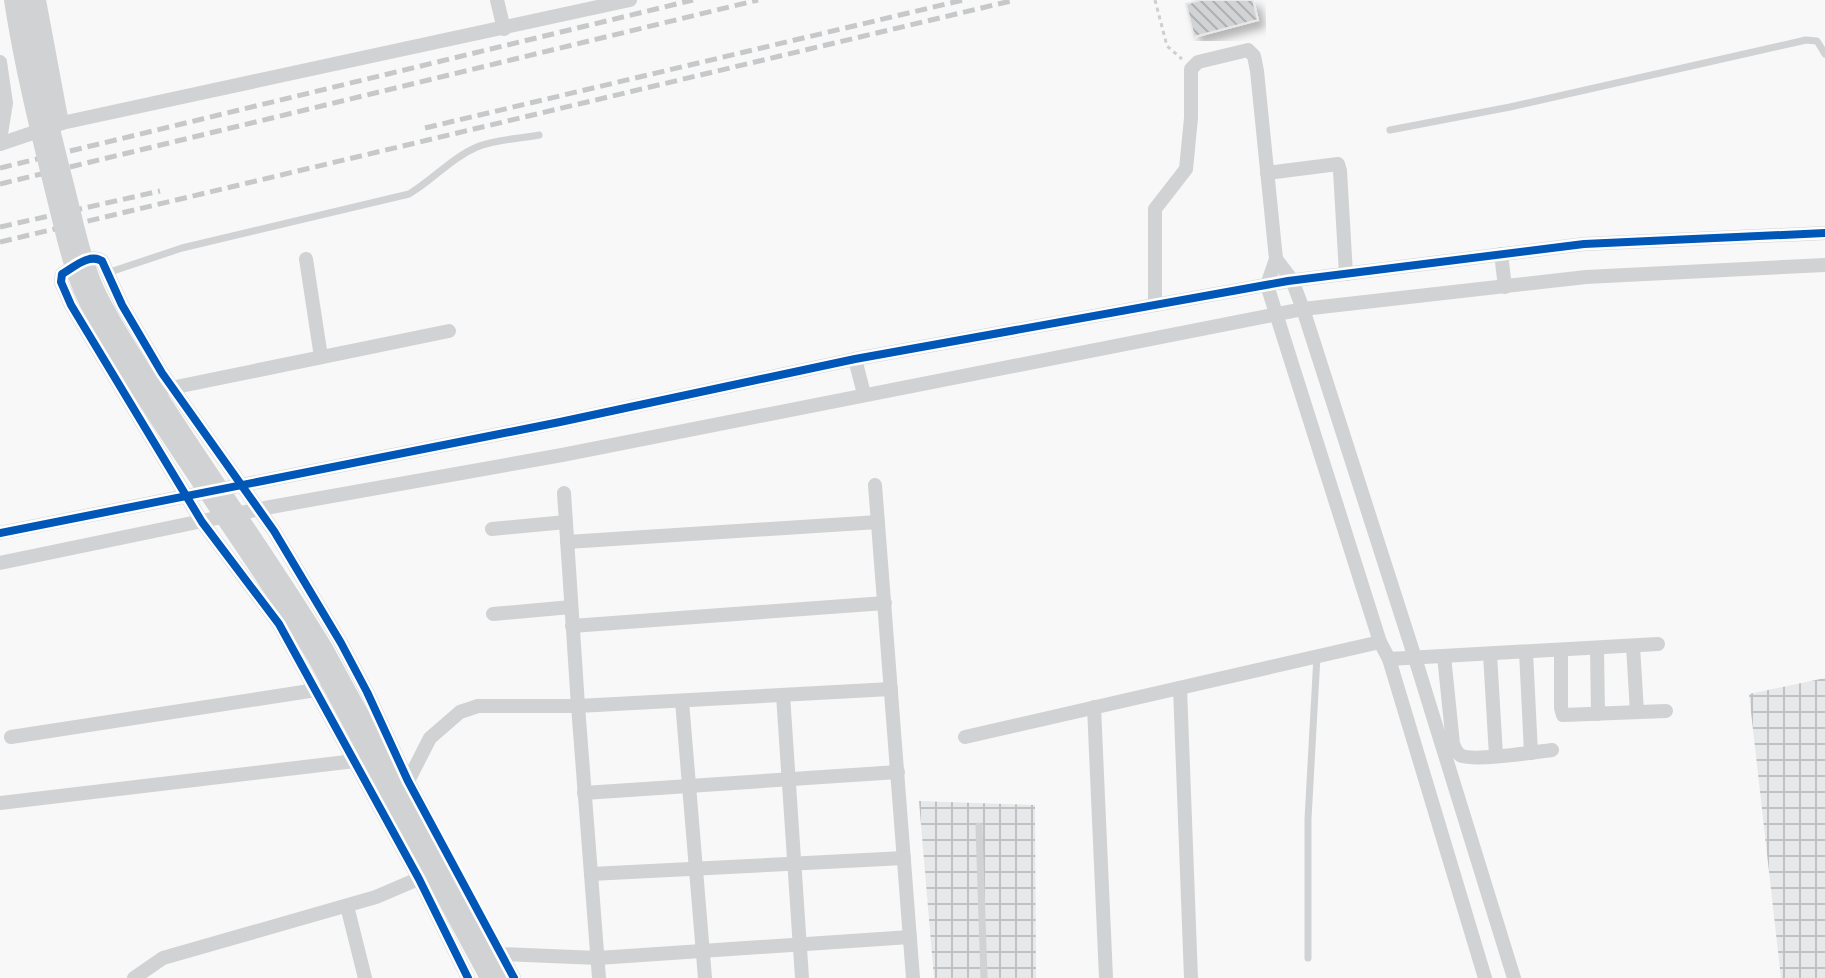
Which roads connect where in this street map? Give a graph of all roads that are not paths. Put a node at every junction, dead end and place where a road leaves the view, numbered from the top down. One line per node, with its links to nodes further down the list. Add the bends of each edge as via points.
1 (12, 0): 98 (street, bridge, via 32,108 74,272 86,299 106,338 315,657)
2 (26, 0): 99 (street, bridge, via 45,105 98,293 179,428 326,650)
3 (39, 0): 9 (street)
4 (497, 0): 6 (street)
5 (630, 0): 6 (street)
6 (504, 29): 9 (street)
7 (1825, 54): 10 (lane, via 1817,41 1806,40)
8 (0, 62): 12 (street, via 6,103)
9 (62, 123): 12 (street)
10 (1390, 130)
11 (539, 135): 19 (lane, via 480,145 409,194 182,248)
12 (0, 142)
13 (1267, 173): 17 (street); 20 (street, via 1338,164); 24 (street, via 1254,56 1241,50 1198,62 1190,77 1186,169 1155,209)
14 (1825, 233): 15 (street, via 1584,244)
15 (1501, 254): 20 (street); 23 (street)
16 (306, 259): 28 (street)
17 (1276, 259): 21 (street); 22 (street)
18 (1825, 265): 23 (street, via 1586,277)
19 (107, 273): 30 (street); 35 (street, via 102,261 90,258 62,274 61,282)
20 (1346, 274): 21 (street)
21 (1292, 280): 22 (street); 25 (street)
22 (1267, 285): 24 (street); 26 (street)
23 (1505, 287): 25 (street)
24 (1155, 305): 29 (street)
25 (1303, 309): 26 (street); 57 (street)
26 (1277, 314): 31 (street); 48 (street)
27 (449, 331): 28 (street)
28 (321, 357): 30 (street)
29 (855, 359): 31 (street); 32 (street)
30 (171, 388): 32 (street)
31 (864, 394): 36 (street)
32 (240, 485): 35 (street); 36 (street)
33 (875, 485): 39 (street)
34 (564, 493): 38 (street)
35 (186, 496): 37 (street); 41 (street)
36 (257, 509): 37 (street); 77 (street, via 341,643)
37 (202, 522): 43 (street); 61 (street, via 279,624)
38 (566, 522): 40 (street); 42 (street)
39 (878, 522): 42 (street); 44 (street)
40 (492, 529)
41 (0, 533)
42 (567, 542): 45 (street)
43 (0, 563)
44 (885, 603): 47 (street); 60 (street)
45 (571, 607): 46 (street); 47 (street)
46 (493, 614)
47 (572, 626): 64 (street)
48 (1380, 642): 55 (street); 58 (street)
49 (1658, 644): 50 (street)
50 (1633, 646): 51 (street); 67 (street)
51 (1597, 648): 52 (street); 68 (street)
52 (1561, 650): 53 (street); 68 (street, via 1563,715)
53 (1526, 652): 54 (street); 72 (street)
54 (1490, 654): 56 (street); 73 (street)
55 (1317, 656): 59 (street); 94 (lane, via 1308,819)
56 (1444, 656): 57 (street); 73 (street, via 1457,753)
57 (1415, 658): 58 (street); 109 (street)
58 (1389, 659): 108 (street)
59 (1180, 688): 65 (street); 107 (street)
60 (891, 689): 62 (street); 75 (street)
61 (316, 690): 69 (street); 74 (street)
62 (783, 695): 63 (street); 76 (street)
63 (682, 701): 64 (street); 78 (street)
64 (578, 706): 77 (street, via 478,706 460,712 430,738); 79 (street)
65 (1094, 707): 70 (street); 106 (street)
66 (1666, 711): 67 (street)
67 (1637, 712): 68 (street)
68 (1598, 714)
69 (11, 737)
70 (965, 737)
71 (1552, 750): 72 (street)
72 (1531, 753): 73 (street)
73 (1496, 756)
74 (355, 761): 80 (street); 87 (street)
75 (898, 772): 76 (street); 82 (street)
76 (789, 779): 78 (street); 84 (street)
77 (408, 781): 83 (street)
78 (689, 786): 79 (street); 85 (street)
79 (584, 793): 86 (street)
80 (0, 803)
81 (979, 826): 105 (lane)
82 (904, 858): 84 (street); 89 (street)
83 (451, 863): 87 (street); 92 (street)
84 (794, 864): 85 (street); 90 (street)
85 (696, 868): 86 (street); 91 (street)
86 (591, 874): 93 (street)
87 (419, 879): 88 (street); 97 (street)
88 (347, 906): 95 (street, via 163,958); 96 (street)
89 (910, 937): 90 (street); 104 (street)
90 (799, 944): 91 (street); 103 (street)
91 (703, 951): 93 (street); 102 (street)
92 (500, 954): 93 (street); 100 (street)
93 (598, 958): 101 (street)
94 (1308, 958)
95 (134, 978)
96 (365, 978)
97 (468, 978)
98 (488, 978)
99 (504, 978)
100 (514, 978)
101 (599, 978)
102 (705, 978)
103 (802, 978)
104 (913, 978)
105 (984, 978)
106 (1106, 978)
107 (1191, 978)
108 (1485, 978)
109 (1514, 978)

